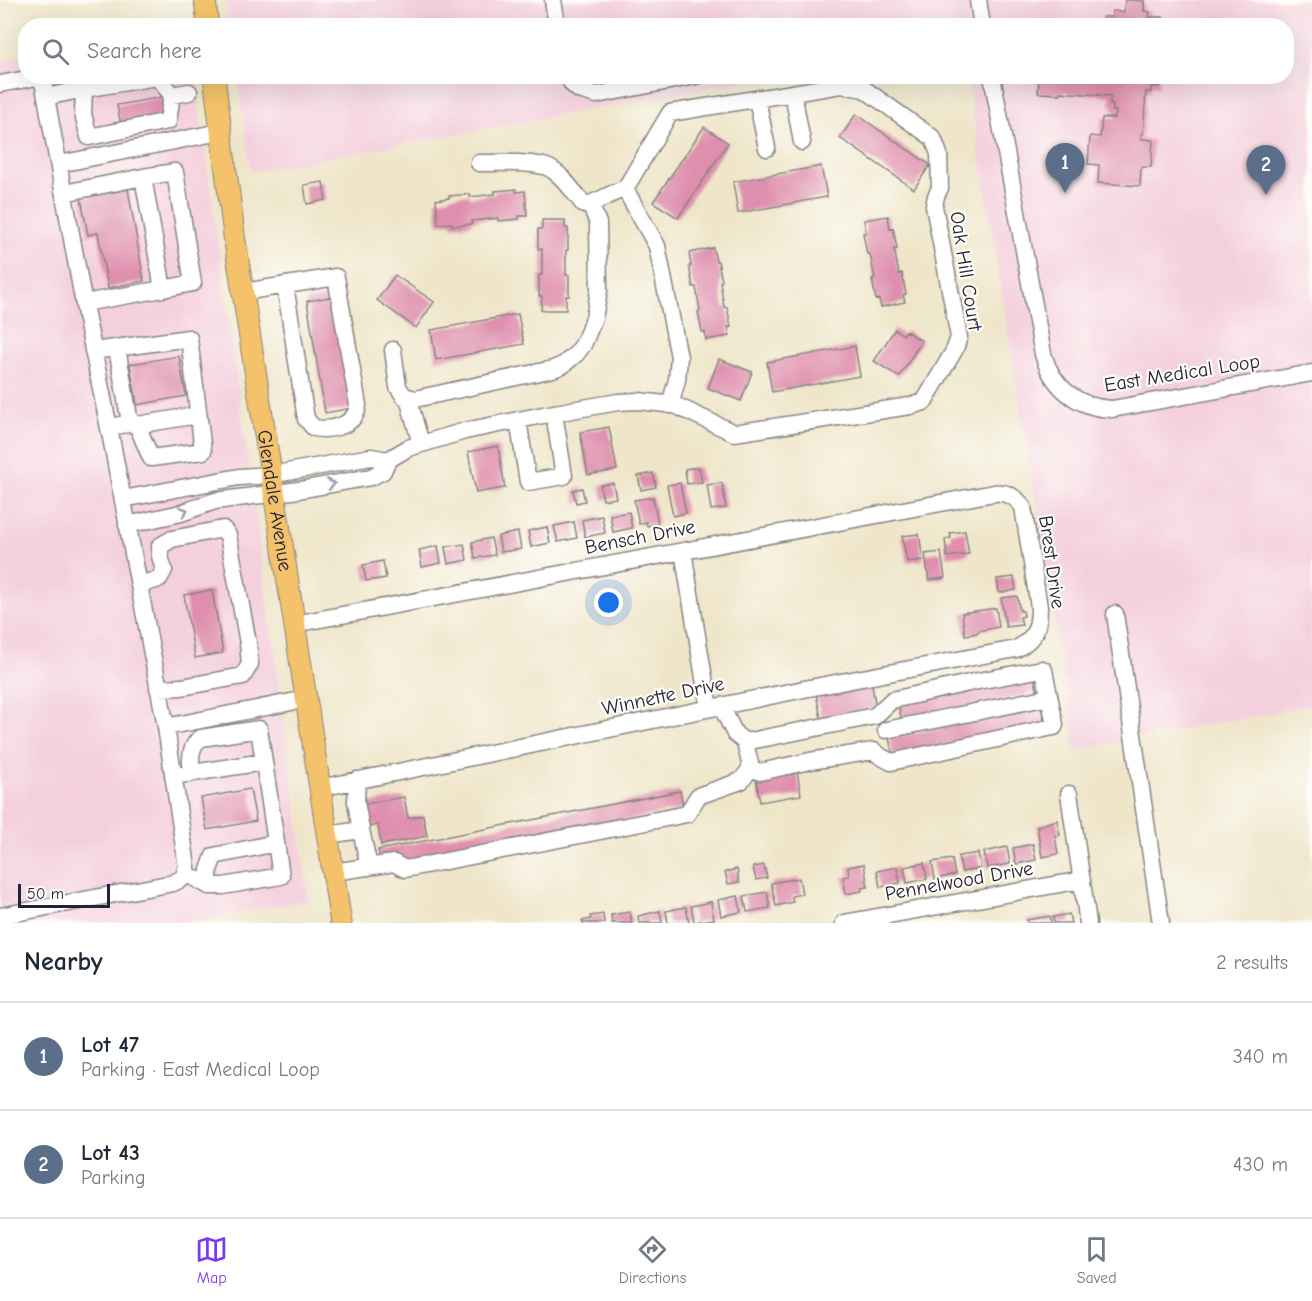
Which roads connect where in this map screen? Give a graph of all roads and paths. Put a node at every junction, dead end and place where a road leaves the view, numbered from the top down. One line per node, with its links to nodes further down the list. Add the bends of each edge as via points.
1 (205, 0): 4 (main road)
2 (553, 0): 5 (street)
3 (978, 0): 6 (street)
4 (207, 18)
5 (556, 18)
6 (978, 18)
7 (18, 81): 8 (street)
8 (0, 84)
9 (43, 84): 18 (street)
10 (114, 84): 16 (street)
11 (166, 84): 16 (street, via 180,94 168,121 89,137 83,114)
12 (215, 84): 20 (main road, Glendale Avenue)
13 (572, 84): 14 (street, via 596,95)
14 (654, 84)
15 (993, 84): 36 (street, East Medical Loop, via 1043,354 1060,387 1086,404 1112,409)
16 (84, 89): 18 (street)
17 (793, 93): 19 (street, Oak Hill Court); 21 (street); 38 (street, Oak Hill Court, via 841,85 864,89 933,138 939,154 940,188 934,206 959,337 955,349 924,402 910,406 734,433)
18 (46, 97): 24 (street)
19 (757, 99): 22 (street); 26 (street, Oak Hill Court, via 670,113)
20 (220, 132): 24 (street); 31 (main road, Glendale Avenue)
21 (802, 142)
22 (766, 148)
23 (479, 163): 28 (street, via 549,167 584,205)
24 (59, 164): 27 (street)
25 (143, 177): 27 (street); 30 (street); 30 (street, via 175,172 188,244 193,283)
26 (625, 189): 28 (street); 38 (street, via 657,246 679,357)
27 (64, 193): 32 (street)
28 (591, 204): 37 (street, via 598,223 598,291 594,318 576,354 553,369)
29 (285, 285): 29 (street, via 336,277 358,405 358,413 343,426 323,430 314,428 306,419); 31 (street)
30 (163, 289): 32 (street)
31 (243, 292): 45 (main road, Glendale Avenue)
32 (84, 303): 35 (street)
33 (117, 348): 35 (street); 40 (street, via 189,338); 42 (street)
34 (393, 350): 37 (street, via 398,387)
35 (93, 351): 43 (street)
36 (1312, 373)
37 (408, 398): 44 (street)
38 (670, 405): 39 (street, Oak Hill Court, via 618,402)
39 (554, 413): 41 (street, Oak Hill Court); 41 (street, via 564,476 528,482)
40 (198, 415): 42 (street); 42 (street, via 203,451 151,458)
41 (518, 420): 44 (street, Oak Hill Court)
42 (134, 424): 43 (street)
43 (109, 427): 47 (street)
44 (421, 444): 45 (street, Oak Hill Court, via 388,460 382,471 371,477)
45 (272, 484): 47 (street, via 239,477); 48 (street, one-way to 45, via 181,513); 52 (main road, Glendale Avenue)
46 (994, 493): 49 (street, Bensch Drive); 53 (street, Brest Drive, via 1008,494 1023,507 1039,607 1036,631)
47 (123, 499): 48 (street)
48 (127, 525): 50 (street)
49 (682, 551): 52 (street, Bensch Drive); 57 (street)
50 (139, 585): 54 (street); 54 (street, via 159,579 164,570 160,546 172,539 222,529 228,535 250,664 243,676)
51 (1115, 614): 82 (street)
52 (294, 624): 56 (main road, Glendale Avenue)
53 (1016, 649): 57 (street, Winnette Drive)
54 (158, 688): 59 (street)
55 (1049, 697): 58 (street, via 1042,669 892,700); 60 (street); 62 (street, via 1054,727 891,762)
56 (306, 699): 59 (street); 68 (main road, Glendale Avenue)
57 (715, 707): 61 (street); 67 (street, Winnette Drive)
58 (885, 707): 60 (street); 61 (street, via 875,716)
59 (166, 727): 66 (street)
60 (886, 730): 62 (street)
61 (745, 742): 64 (street)
62 (883, 758): 64 (street, via 874,751 760,772)
63 (264, 762): 65 (street); 65 (street, via 259,729 201,738 194,743); 72 (street)
64 (751, 768): 73 (street, via 741,781 698,796 687,814 405,868 394,863)
65 (191, 774): 66 (street)
66 (173, 776): 75 (street)
67 (357, 780): 68 (street, Winnette Drive); 70 (street)
68 (320, 788): 71 (main road, Glendale Avenue)
69 (1069, 794): 76 (street)
70 (361, 830): 71 (street); 73 (street)
71 (327, 835): 74 (main road, Glendale Avenue)
72 (276, 843): 77 (street, via 214,856); 77 (street, via 281,876)
73 (369, 867): 74 (street)
74 (333, 872): 79 (main road, Glendale Avenue)
75 (185, 873): 77 (street); 78 (street, via 173,883)
76 (1082, 879): 80 (street, Pennelwood Drive); 81 (street)
77 (209, 886)
78 (0, 916)
79 (341, 923)
80 (844, 923)
81 (1088, 923)
82 (1161, 923)

